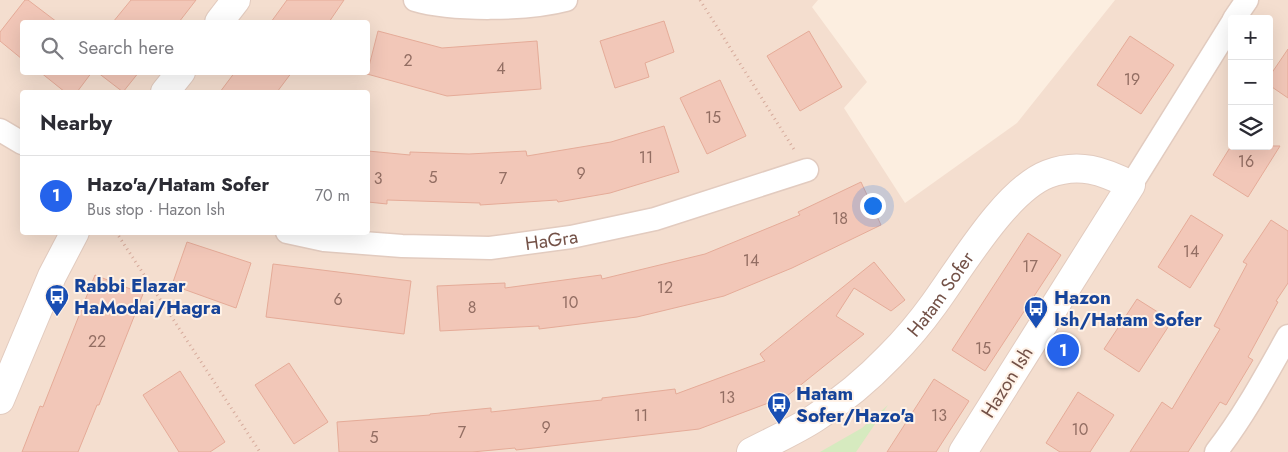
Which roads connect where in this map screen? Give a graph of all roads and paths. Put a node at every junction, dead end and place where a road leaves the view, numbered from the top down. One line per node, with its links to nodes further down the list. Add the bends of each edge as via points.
1 (236, 0): 7 (street)
2 (415, 0): 3 (street, via 461,7 503,7 553,4)
3 (566, 0)
4 (700, 0): 13 (path)
5 (1247, 0): 6 (street)
6 (1237, 15)
7 (221, 20)
8 (1228, 29): 14 (street)
9 (178, 75): 10 (street)
10 (166, 90)
11 (0, 130): 12 (street)
12 (20, 141)
13 (808, 170): 17 (street, HaGra, via 655,219 571,238 490,248 402,246)
14 (1131, 185): 21 (street, Hatam Sofer, via 1092,169 1073,168 1047,174 1024,189 1000,212 933,306 862,384 814,419); 22 (street, Hazon Ish)
15 (72, 235): 19 (street)
16 (118, 235): 20 (path)
17 (301, 235)
18 (1288, 336): 23 (street)
19 (0, 400)
20 (260, 452)
21 (751, 452)
22 (963, 452)
23 (1216, 452)

